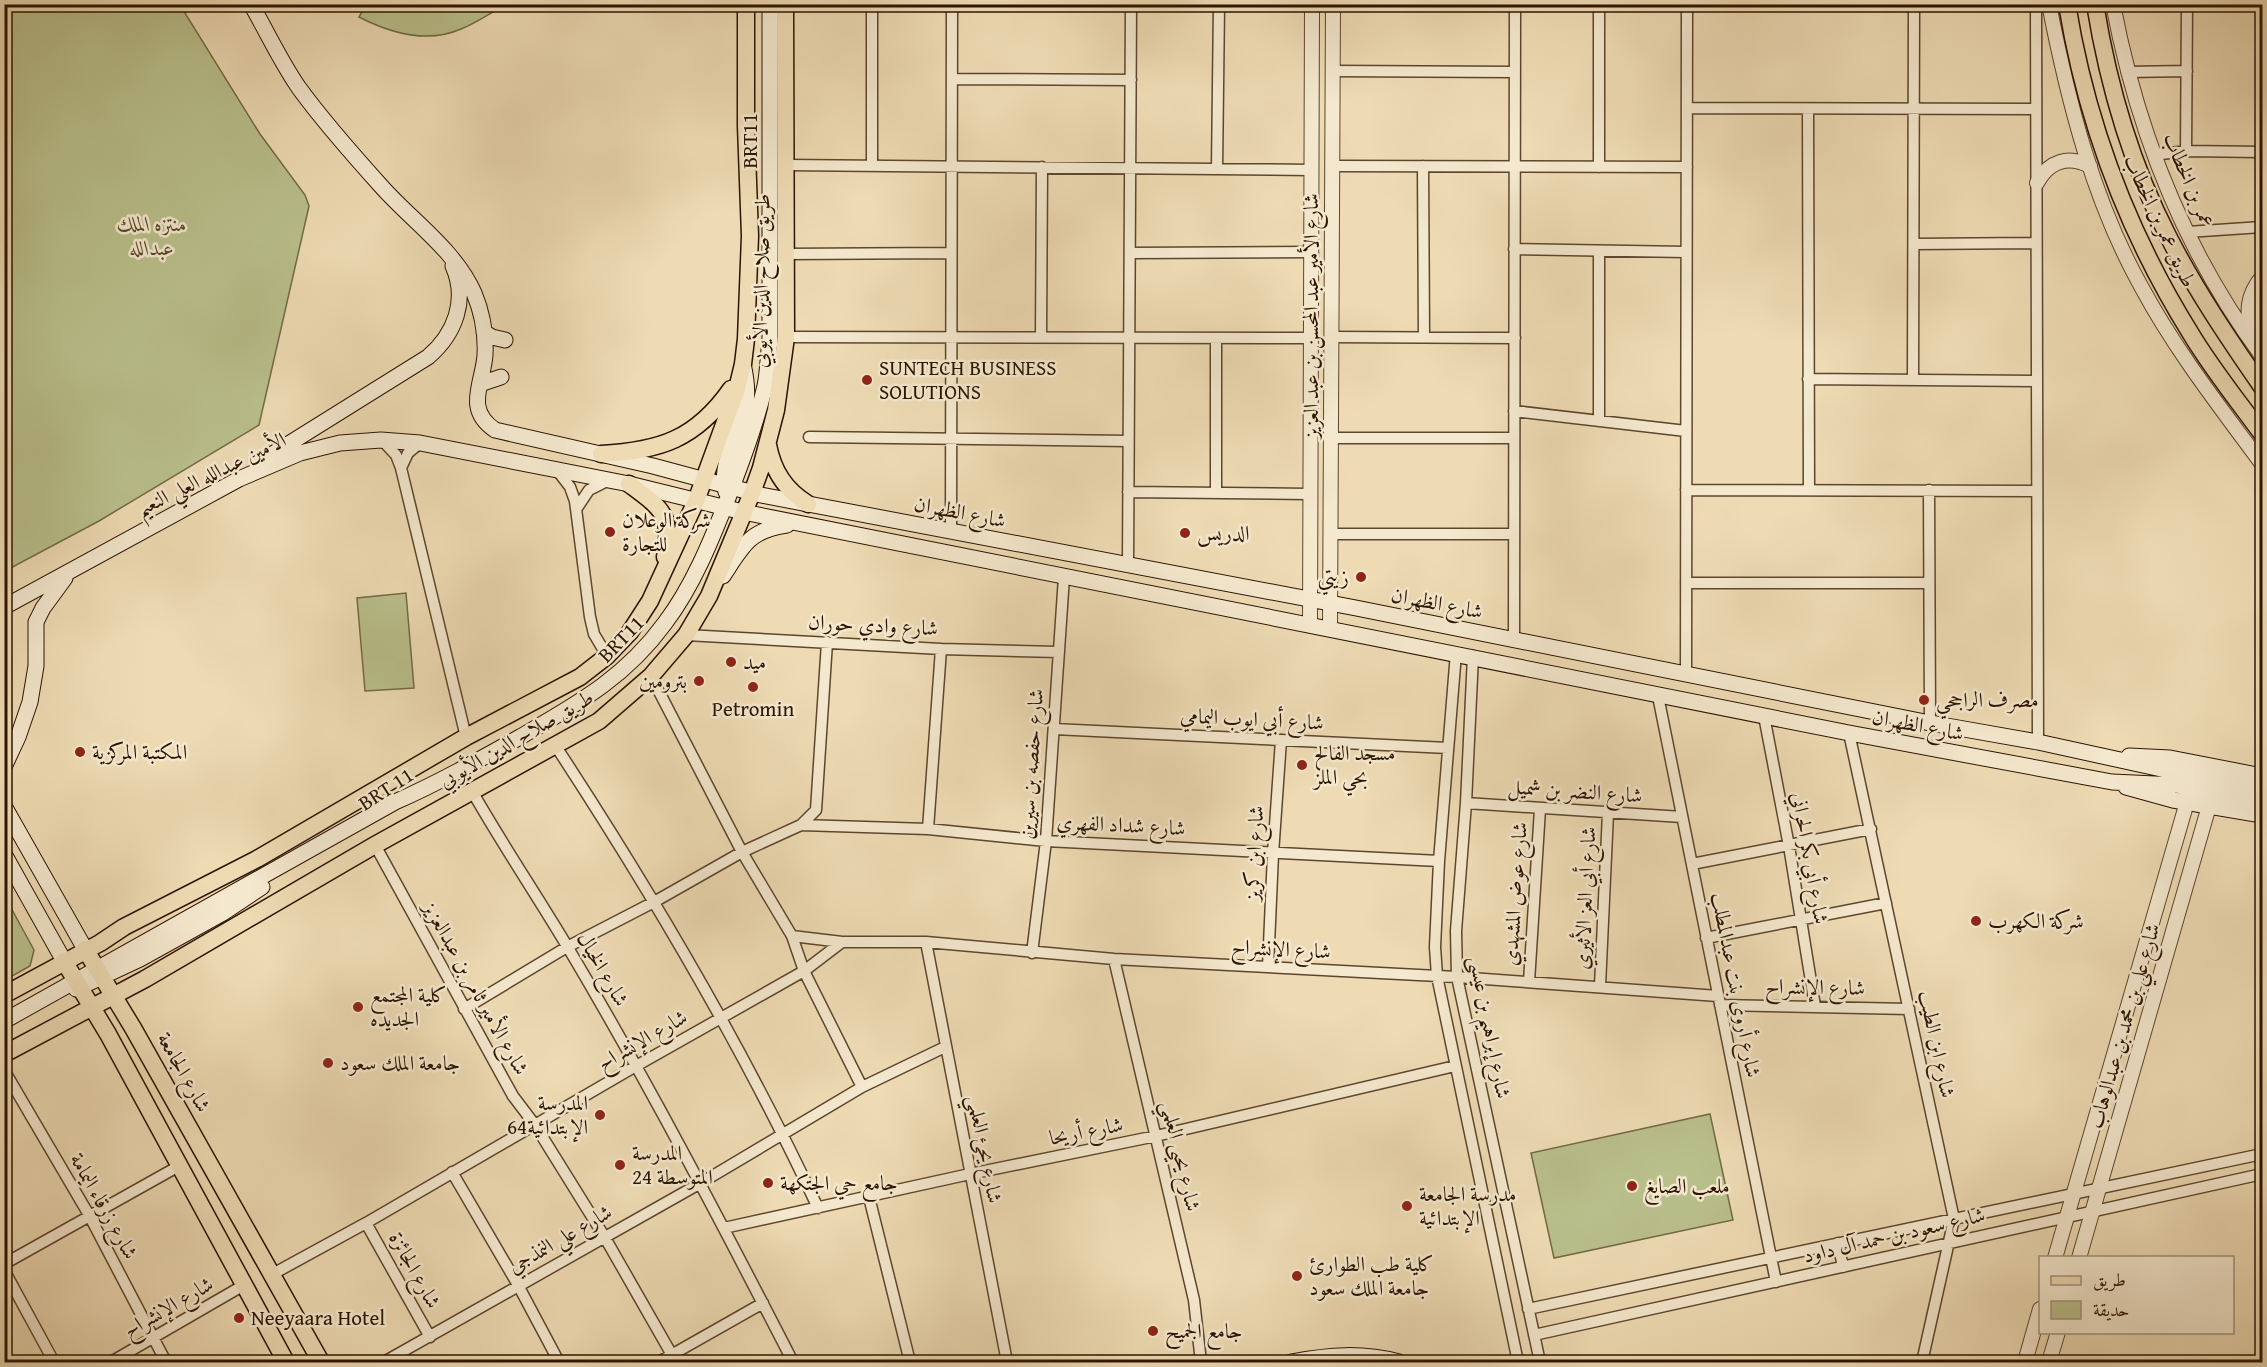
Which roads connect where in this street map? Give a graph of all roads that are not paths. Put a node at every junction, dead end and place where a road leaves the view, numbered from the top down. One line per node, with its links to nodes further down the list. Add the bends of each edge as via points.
1 (251, 4): 56 (main road, via 307,97 381,187)
2 (746, 4): 79 (main road, طريق صلاح الدين الأيوبي, via 750,228)
3 (770, 4): 113 (main road, BRT11, via 770,341 765,384 752,434)
4 (785, 4): 34 (main road, طريق صلاح الدين الأيوبي)
5 (872, 4): 35 (street)
6 (952, 4): 25 (street)
7 (1131, 4): 26 (street)
8 (1219, 4): 45 (street)
9 (1312, 4): 46 (street, شارع الأمير عبد المحسن بن عبد العزيز)
10 (1333, 4): 21 (street, شارع الأمير عبد المحسن بن عبد العزيز)
11 (1515, 4): 23 (street)
12 (1599, 4): 42 (street)
13 (1687, 4): 27 (street)
14 (1914, 4): 29 (street)
15 (2036, 4): 30 (street)
16 (2049, 4): 38 (street, via 2073,113)
17 (2067, 4): 52 (main road, طريق عمر بن الخطاب, via 2078,64 2101,145)
18 (2096, 4): 53 (main road, طريق عمر بن الخطاب, via 2119,112 2149,195)
19 (2113, 4): 24 (street, عمر بن الخطاب)
20 (2187, 4): 22 (street)
21 (1333, 71): 23 (street); 36 (street, شارع الأمير عبد المحسن بن عبد العزيز)
22 (2187, 71): 24 (street); 31 (street)
23 (1515, 72): 41 (street)
24 (2127, 72): 33 (street, عمر بن الخطاب)
25 (952, 79): 26 (street); 39 (street)
26 (1131, 80): 44 (street)
27 (1687, 108): 28 (street); 43 (street)
28 (1808, 109): 29 (street); 81 (street)
29 (1914, 109): 30 (street); 51 (street)
30 (2035, 109): 47 (street)
31 (2186, 151): 32 (street); 33 (street)
32 (2262, 152)
33 (2153, 155): 49 (street, عمر بن الخطاب)
34 (786, 165): 35 (street); 61 (main road, طريق صلاح الدين الأيوبي)
35 (872, 166): 39 (street)
36 (1332, 166): 37 (street); 70 (street, شارع الأمير عبد المحسن بن عبد العزيز)
37 (1423, 166): 41 (street); 74 (street)
38 (2090, 166): 47 (street, via 2059,161 2042,173); 64 (street)
39 (952, 167): 40 (street); 59 (street)
40 (1042, 167): 44 (street); 69 (street)
41 (1515, 167): 42 (street); 54 (street)
42 (1599, 167): 43 (street)
43 (1687, 167): 58 (street)
44 (1130, 168): 45 (street); 60 (street)
45 (1216, 169): 46 (street)
46 (1312, 170): 57 (street, شارع الأمير عبد المحسن بن عبد العزيز)
47 (2037, 183): 50 (street)
48 (2262, 227): 49 (street)
49 (2187, 232): 62 (street, عمر بن الخطاب)
50 (2035, 243): 51 (street); 83 (street)
51 (1914, 244): 82 (street)
52 (2141, 244): 64 (street); 89 (main road, طريق عمر بن الخطاب, via 2192,336)
53 (2174, 247): 62 (street); 65 (main road, طريق عمر بن الخطاب)
54 (1514, 249): 55 (street); 75 (street)
55 (1599, 250): 58 (street); 87 (street)
56 (446, 252): 66 (main road, via 469,283); 109 (main road, via 457,275 459,302 453,327 438,349)
57 (1311, 252): 60 (street); 73 (street, شارع الأمير عبد المحسن بن عبد العزيز)
58 (1686, 252): 88 (street)
59 (951, 253): 61 (street); 68 (street)
60 (1130, 253): 71 (street)
61 (786, 254): 67 (main road, طريق صلاح الدين الأيوبي)
62 (2203, 264): 65 (street); 77 (street, عمر بن الخطاب)
63 (2262, 277): 77 (street, via 2247,309)
64 (2141, 287): 99 (street, via 2183,355)
65 (2212, 314): 85 (main road, طريق عمر بن الخطاب)
66 (484, 332): 76 (main road); 84 (main road)
67 (786, 337): 68 (street); 96 (main road, طريق صلاح الدين الأيوبي)
68 (951, 337): 69 (street); 93 (street)
69 (1041, 337): 71 (street)
70 (1332, 337): 74 (street); 91 (street, شارع الأمير عبد المحسن بن عبد العزيز)
71 (1129, 338): 72 (street); 95 (street)
72 (1216, 338): 73 (street); 112 (street)
73 (1311, 338): 114 (street, شارع الأمير عبد المحسن بن عبد العزيز)
74 (1424, 338): 75 (street)
75 (1515, 338): 86 (street)
76 (505, 340)
77 (2252, 341): 78 (street, عمر بن الخطاب)
78 (2262, 356)
79 (742, 370): 98 (main road, via 708,419 684,436 643,451); 102 (main road, طريق صلاح الدين الأيوبي); 113 (main road, via 747,382 746,401 725,468)
80 (501, 377): 84 (main road)
81 (1808, 379): 82 (street); 106 (street)
82 (1913, 380): 83 (street)
83 (2036, 381): 108 (street)
84 (480, 384): 98 (main road, via 476,398 480,413 495,430)
85 (2262, 387)
86 (1515, 411): 87 (street); 92 (street)
87 (1599, 421): 88 (street)
88 (1686, 432): 105 (street)
89 (2262, 434)
90 (809, 437): 93 (street)
91 (1331, 438): 92 (street); 121 (street, شارع الأمير عبد المحسن بن عبد العزيز)
92 (1514, 438): 122 (street)
93 (951, 439): 95 (street); 120 (street)
94 (381, 440): 97 (main road, الأمين عبدالله العلي النعيم); 100 (street, via 396,455); 109 (main road, الأمين عبدالله العلي النعيم, via 310,450)
95 (1128, 441): 110 (street)
96 (768, 442): 111 (main road, طريق صلاح الدين الأيوبي); 116 (main road, via 780,479)
97 (420, 443): 100 (street, via 408,453); 101 (main road, الأمين عبدالله العلي النعيم)
98 (601, 454): 102 (main road)
99 (2262, 464)
100 (401, 468): 150 (street)
101 (557, 470): 103 (main road, الأمين عبدالله العلي النعيم); 117 (street, via 570,488)
102 (704, 479): 113 (main road); 115 (main road, طريق صلاح الدين الأيوبي)
103 (609, 480): 104 (main road, الأمين عبدالله العلي النعيم); 117 (street, via 590,490)
104 (629, 484): 115 (main road, الأمين عبدالله العلي النعيم); 126 (main road, via 660,509 667,526)
105 (1686, 490): 106 (street); 127 (street)
106 (1809, 490): 107 (street)
107 (1929, 490): 108 (street); 128 (street)
108 (2036, 490): 152 (street)
109 (215, 491): 124 (main road, الأمين عبدالله العلي النعيم)
110 (1128, 492): 112 (street); 123 (street)
111 (752, 493): 113 (main road, شارع الظهران); 116 (main road, شارع الظهران); 118 (main road, طريق صلاح الدين الأيوبي)
112 (1216, 493): 114 (street)
113 (727, 494): 115 (main road, الأمين عبدالله العلي النعيم); 118 (main road, شارع الظهران); 159 (main road, BRT11, via 679,603 622,671 572,707)
114 (1310, 494): 130 (street, شارع الأمير عبد المحسن بن عبد العزيز)
115 (696, 501): 126 (main road, طريق صلاح الدين الأيوبي)
116 (808, 504): 120 (main road, شارع الظهران)
117 (577, 508): 141 (street, via 590,617 594,634)
118 (743, 512): 119 (main road, شارع الظهران); 129 (main road, طريق صلاح الدين الأيوبي)
119 (799, 523): 125 (main road, شارع الظهران); 129 (main road, via 772,527 744,543)
120 (951, 532): 123 (main road, شارع الظهران)
121 (1331, 534): 122 (street); 131 (street, شارع الأمير عبد المحسن بن عبد العزيز)
122 (1514, 534): 136 (street)
123 (1128, 566): 130 (main road, شارع الظهران)
124 (69, 573): 132 (main road, الأمين عبدالله العلي النعيم); 156 (main road, via 36,622 36,666 30,702)
125 (1064, 577): 133 (main road, شارع الظهران); 139 (street, شارع حفصه بن سيرين)
126 (661, 579): 141 (main road, طريق صلاح الدين الأيوبي, via 640,619)
127 (1686, 582): 128 (street); 143 (street)
128 (1929, 583): 147 (street)
129 (710, 596): 135 (main road, طريق صلاح الدين الأيوبي)
130 (1310, 599): 131 (main road, شارع الظهران); 133 (street, شارع الأمير عبد المحسن بن عبد العزيز)
131 (1331, 603): 134 (street, شارع الأمير عبد المحسن بن عبد العزيز); 136 (main road, شارع الظهران)
132 (4, 607)
133 (1310, 625): 134 (main road, شارع الظهران)
134 (1330, 628): 140 (main road, شارع الظهران)
135 (686, 635): 137 (street, شارع وادي حوران); 144 (main road, طريق صلاح الدين الأيوبي)
136 (1514, 639): 143 (main road, شارع الظهران)
137 (827, 642): 138 (street, شارع وادي حوران); 171 (street, شارع شداد الفهري, via 816,810)
138 (941, 649): 139 (street, شارع وادي حوران); 172 (street)
139 (1059, 652): 148 (street, شارع حفصه بن سيرين)
140 (1456, 653): 142 (main road, شارع الظهران); 154 (street)
141 (607, 656): 150 (main road, طريق صلاح الدين الأيوبي, via 580,676)
142 (1473, 657): 145 (main road, شارع الظهران); 163 (street, شارع إبراهيم بن عيسى)
143 (1686, 674): 147 (main road, شارع الظهران)
144 (651, 676): 153 (main road, طريق صلاح الدين الأيوبي, via 600,721); 177 (street)
145 (1658, 696): 146 (main road, شارع الظهران); 170 (street, شارع أروى بنت عبدالمطلب)
146 (1764, 716): 149 (main road, شارع الظهران); 176 (street, شارع أبي بكر الحراني)
147 (1930, 723): 152 (main road, شارع الظهران)
148 (1054, 729): 151 (street, شارع أبي ايوب اليمامي); 174 (street, شارع حفصه بن سيرين)
149 (1849, 733): 158 (main road, شارع الظهران); 173 (street, شارع ابن الطيب)
150 (466, 737): 190 (main road, طريق صلاح الدين الأيوبي, via 257,859)
151 (1281, 740): 154 (street, شارع أبي ايوب اليمامي); 179 (street, شارع ابن كريز)
152 (2038, 742): 155 (main road, شارع الظهران)
153 (555, 745): 161 (main road, طريق صلاح الدين الأيوبي); 182 (street)
154 (1448, 748): 180 (street)
155 (2114, 757): 157 (main road, via 2170,758); 160 (main road)
156 (4, 768)
157 (2262, 776)
158 (2112, 782): 162 (main road); 164 (main road, via 2168,784)
159 (432, 785): 196 (main road, BRT 11, via 223,913)
160 (2262, 790)
161 (472, 792): 175 (main road, طريق صلاح الدين الأيوبي); 189 (street, شارع الخيال)
162 (2187, 802): 166 (main road); 228 (street)
163 (1466, 803): 167 (street, شارع النضر بن شميل); 198 (street, شارع إبراهيم بن عيسى, via 1455,931)
164 (2262, 803)
165 (4, 806): 190 (main road, شارع الجامعة)
166 (2210, 806): 169 (main road); 227 (street, شارع علي بن محمد بن عبدالوهاب)
167 (1540, 809): 168 (street, شارع النضر بن شميل); 199 (street, شارع عوض المشهدي)
168 (1608, 813): 170 (street, شارع النضر بن شميل); 201 (street, شارع أبي العز الأثيري)
169 (2262, 815)
170 (1682, 817): 181 (street, شارع أروى بنت عبدالمطلب)
171 (801, 825): 172 (street, شارع شداد الفهري); 177 (street, شارع شداد الفهري)
172 (928, 829): 174 (street, شارع شداد الفهري)
173 (1871, 829): 176 (street); 183 (street, شارع ابن الطيب)
174 (1046, 841): 179 (street, شارع شداد الفهري); 191 (street, شارع حفصه بن سيرين)
175 (375, 845): 202 (main road, طريق صلاح الدين الأيوبي); 207 (street, شارع الأمير ثامر بن عبدالعزيز)
176 (1789, 846): 181 (street); 184 (street, شارع أبي بكر الحراني)
177 (742, 852): 182 (street, شارع شداد الفهري); 185 (street)
178 (4, 854): 193 (main road)
179 (1273, 854): 180 (street, شارع شداد الفهري); 194 (street, شارع ابن كريز)
180 (1439, 861): 197 (street)
181 (1692, 864): 186 (street, شارع أروى بنت عبدالمطلب)
182 (654, 902): 189 (street, شارع شداد الفهري); 209 (street)
183 (1886, 903): 184 (street); 208 (street, شارع ابن الطيب)
184 (1801, 919): 186 (street); 205 (street, شارع أبي بكر الحراني)
185 (792, 936): 187 (street, شارع الإنشراح); 195 (street)
186 (1706, 938): 204 (street, شارع أروى بنت عبدالمطلب)
187 (842, 942): 188 (street, شارع الإنشراح); 195 (street, شارع الإنشراح)
188 (926, 942): 191 (street, شارع الإنشراح); 212 (street, شارع يحئ العلمي)
189 (567, 947): 207 (street, شارع شداد الفهري); 214 (street, شارع الخيال)
190 (85, 950): 193 (main road, طريق صلاح الدين الأيوبي); 196 (main road, شارع الجامعة)
191 (1032, 953): 192 (street, شارع الإنشراح)
192 (1114, 959): 194 (street, شارع الإنشراح); 220 (street, شارع يحيى العلمي)
193 (64, 961): 200 (main road); 203 (main road, طريق صلاح الدين الأيوبي)
194 (1268, 967): 197 (street, شارع الإنشراح)
195 (804, 971): 209 (street, شارع الإنشراح); 217 (street)
196 (100, 973): 200 (main road, BRT 11); 202 (main road, شارع الجامعة)
197 (1437, 976): 198 (street, شارع الإنشراح); 215 (street)
198 (1457, 977): 199 (street, شارع الإنشراح); 251 (street, شارع إبراهيم بن عيسى)
199 (1529, 982): 201 (street, شارع الإنشراح)
200 (78, 983): 206 (main road); 210 (main road, BRT 11); 211 (main road, BRT 11)
201 (1600, 986): 204 (street, شارع الإنشراح)
202 (113, 994): 206 (main road, طريق صلاح الدين الأيوبي); 246 (main road, شارع الجامعة)
203 (4, 995)
204 (1719, 1000): 205 (street, شارع الإنشراح); 242 (street, شارع أروى بنت عبدالمطلب)
205 (1815, 1006): 208 (street, شارع الإنشراح)
206 (92, 1007): 213 (main road, طريق صلاح الدين الأيوبي); 222 (main road)
207 (464, 1009): 218 (street, شارع الأمير ثامر بن عبدالعزيز, via 513,1096)
208 (1909, 1009): 234 (street, شارع ابن الطيب)
209 (720, 1017): 214 (street, شارع الإنشراح); 219 (street)
210 (4, 1021)
211 (4, 1028)
212 (945, 1047): 217 (street, شارع علي النمذجي); 225 (street, شارع يحئ العلمي)
213 (4, 1054)
214 (636, 1066): 218 (street, شارع الإنشراح); 226 (street, شارع الخيال)
215 (1455, 1066): 220 (street, شارع أريحا); 274 (street)
216 (4, 1070): 232 (street, شارع زرقاء اليمامة)
217 (862, 1087): 219 (street, شارع علي النمذجي)
218 (536, 1125): 223 (street, شارع الإنشراح); 237 (street, شارع الأمير ثامر بن عبدالعزيز)
219 (784, 1135): 226 (street, شارع علي النمذجي); 230 (street)
220 (1156, 1136): 225 (street, شارع أريحا); 271 (street, شارع يحيى العلمي, via 1194,1300)
221 (2262, 1154): 227 (street)
222 (178, 1166): 232 (street); 248 (main road)
223 (452, 1172): 235 (street, شارع الإنشراح); 249 (street)
224 (2262, 1173): 231 (street, شارع سعود بن حمد آل داود)
225 (970, 1174): 229 (street, شارع أريحا); 270 (street, شارع يحئ العلمي)
226 (699, 1184): 236 (street, شارع الخيال); 237 (street, شارع علي النمذجي)
227 (2099, 1188): 228 (street); 231 (street, شارع علي بن محمد بن عبدالوهاب)
228 (2073, 1194): 233 (street); 234 (street)
229 (869, 1197): 230 (street, شارع أريحا); 269 (street)
230 (818, 1208): 236 (street, شارع أريحا)
231 (2093, 1211): 233 (street, شارع سعود بن حمد آل داود); 241 (street, شارع علي بن محمد بن عبدالوهاب)
232 (89, 1215): 243 (street); 256 (street, شارع زرقاء اليمامة)
233 (2067, 1217): 239 (street, شارع سعود بن حمد آل داود); 240 (street)
234 (1954, 1219): 238 (street); 239 (street, شارع ابن الطيب)
235 (366, 1223): 246 (street, شارع الإنشراح); 255 (street, شارع الجائزة)
236 (724, 1228): 250 (street, شارع الخيال)
237 (604, 1236): 249 (street, شارع علي النمذجي); 258 (street, شارع الأمير ثامر بن عبدالعزيز)
238 (1838, 1243): 242 (street); 244 (street)
239 (1948, 1244): 244 (street, شارع سعود بن حمد آل داود); 276 (street, شارع ابن الطيب)
240 (2055, 1256)
241 (2079, 1256)
242 (1771, 1257): 247 (street, شارع أروى بنت عبدالمطلب); 251 (street)
243 (4, 1264)
244 (1843, 1267): 247 (street, شارع سعود بن حمد آل داود)
245 (4, 1270): 259 (street)
246 (271, 1275): 264 (main road, شارع الجامعة)
247 (1776, 1282): 254 (street, شارع سعود بن حمد آل داود)
248 (244, 1285): 256 (street, شارع الإنشراح); 257 (main road)
249 (518, 1285): 255 (street, شارع علي النمذجي); 266 (street)
250 (763, 1303): 258 (street); 268 (street, شارع الخيال)
251 (1528, 1309): 254 (street, شارع إبراهيم بن عيسى)
252 (2039, 1313): 277 (street)
253 (2057, 1334): 278 (street)
254 (1534, 1335): 275 (street, شارع إبراهيم بن عيسى)
255 (430, 1337): 265 (street, شارع علي النمذجي)
256 (152, 1338): 260 (street, شارع الإنشراح); 261 (street, شارع زرقاء اليمامة)
257 (274, 1340): 262 (main road); 263 (main road)
258 (674, 1359): 267 (street)
259 (54, 1362)
260 (111, 1362)
261 (166, 1362)
262 (286, 1362)
263 (296, 1362)
264 (321, 1362)
265 (384, 1362)
266 (559, 1362)
267 (659, 1362)
268 (793, 1362)
269 (910, 1362)
270 (1007, 1362)
271 (1201, 1362)
272 (1291, 1362): 273 (main road, via 1352,1355)
273 (1399, 1362)
274 (1518, 1362)
275 (1540, 1362)
276 (1922, 1362)
277 (2025, 1362)
278 (2049, 1362)

